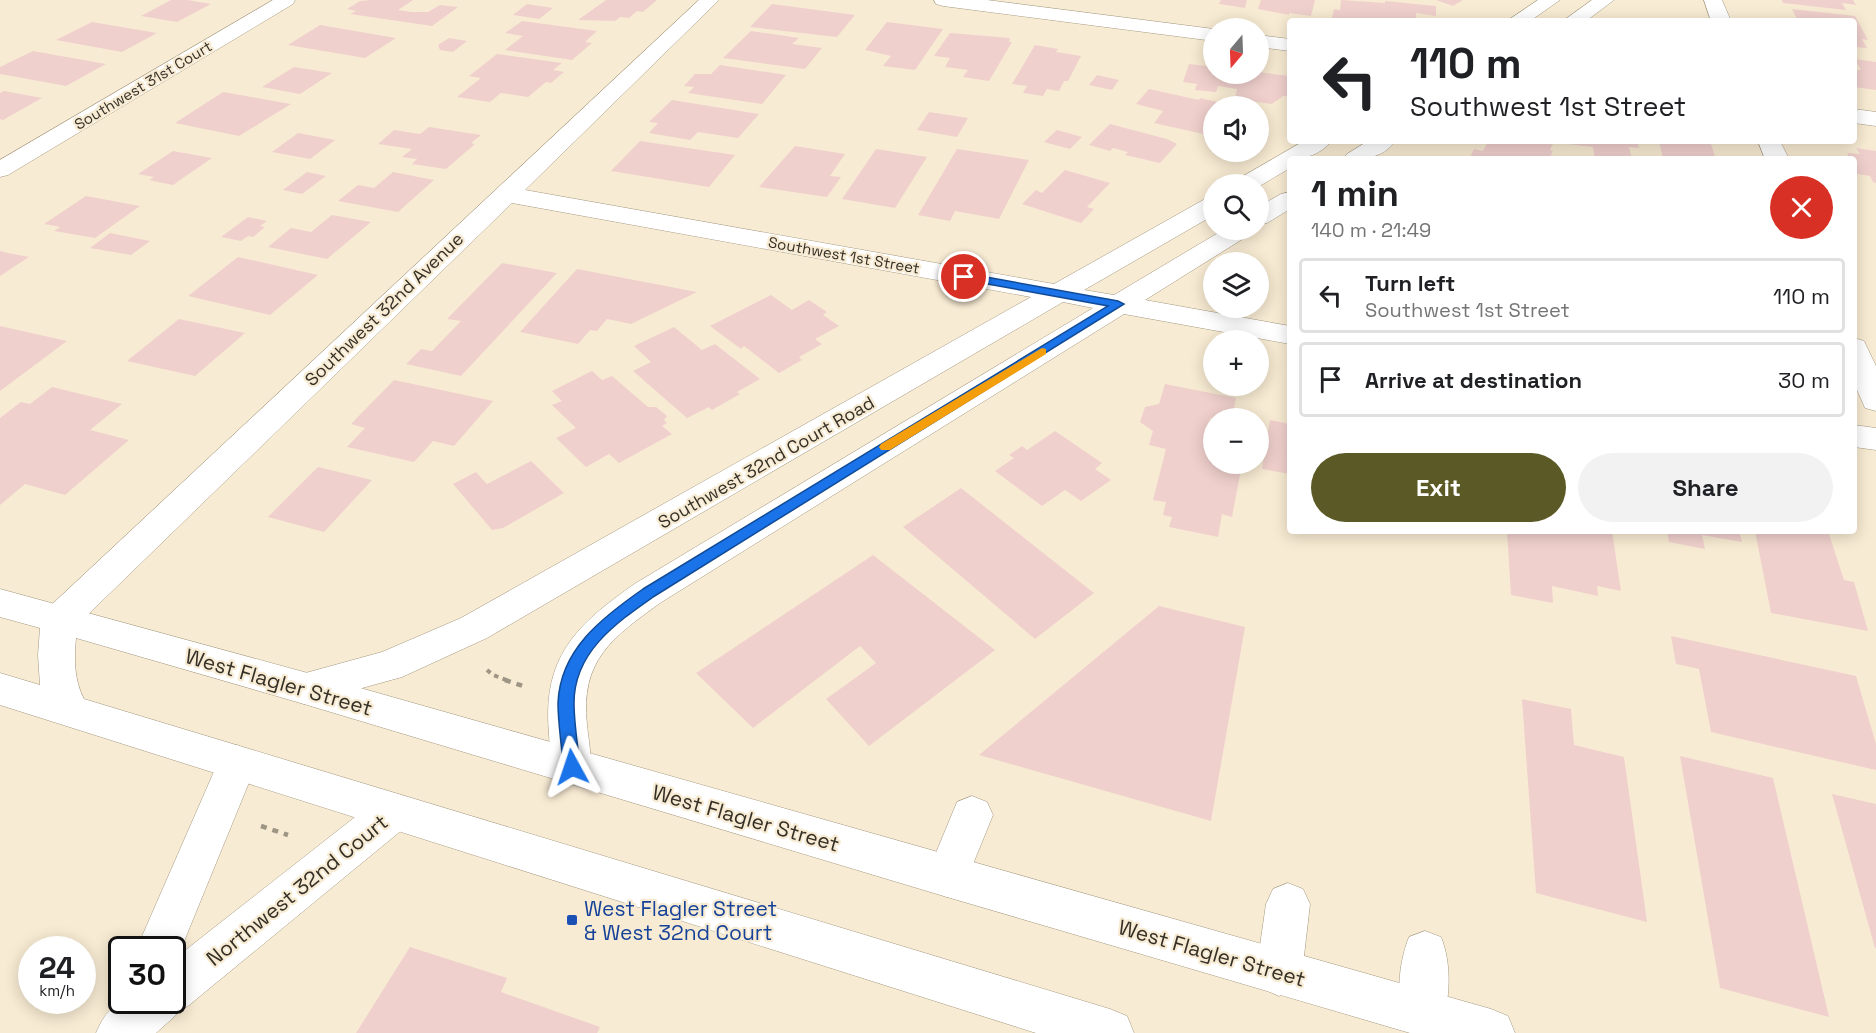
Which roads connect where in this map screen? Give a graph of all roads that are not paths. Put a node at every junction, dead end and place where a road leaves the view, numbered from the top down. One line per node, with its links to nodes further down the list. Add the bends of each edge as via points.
1 (286, 0): 20 (street, Southwest 31st Court)
2 (710, 0): 22 (street, Southwest 32nd Avenue)
3 (944, 0): 10 (street)
4 (1551, 0): 7 (street)
5 (1605, 0): 8 (street)
6 (1711, 1): 9 (street)
7 (1522, 18)
8 (1578, 18)
9 (1720, 18)
10 (1203, 34)
11 (1269, 42): 12 (street)
12 (1287, 45)
13 (1857, 116): 14 (street)
14 (1876, 119)
15 (1315, 144): 17 (street)
16 (1379, 144): 18 (street)
17 (1294, 156)
18 (1359, 156)
19 (1287, 160): 21 (street)
20 (0, 170)
21 (1263, 174)
22 (504, 194): 27 (street, Southwest 1st Street); 35 (street, Southwest 32nd Avenue)
23 (1287, 201): 25 (street)
24 (1203, 210): 27 (street, Southwest 32nd Court Road)
25 (1269, 211)
26 (1224, 240): 28 (street)
27 (1057, 293): 28 (street, Southwest 1st Street); 37 (street, Southwest 32nd Court Road, via 474,628 388,666)
28 (1118, 304): 29 (street, Southwest 1st Street); 40 (street, via 611,619 586,644 573,668 566,701)
29 (1287, 333)
30 (1857, 354): 31 (street)
31 (1876, 401)
32 (1857, 437): 33 (street)
33 (1876, 440)
34 (0, 603): 35 (street, West Flagler Street)
35 (59, 620): 37 (street, West Flagler Street); 38 (street, via 58,687)
36 (0, 688): 38 (street)
37 (304, 688): 40 (street, West Flagler Street)
38 (71, 712): 39 (street)
39 (237, 763): 41 (street); 45 (street)
40 (572, 767): 43 (street, West Flagler Street)
41 (393, 812): 48 (street, Northwest 32nd Court); 50 (street)
42 (972, 815): 43 (street)
43 (947, 877): 47 (street, West Flagler Street)
44 (1288, 904): 47 (street)
45 (164, 936)
46 (1425, 953): 49 (street)
47 (1279, 973): 49 (street, West Flagler Street)
48 (186, 979)
49 (1423, 1013): 51 (street, West Flagler Street)
50 (1104, 1032)
51 (1491, 1033)

